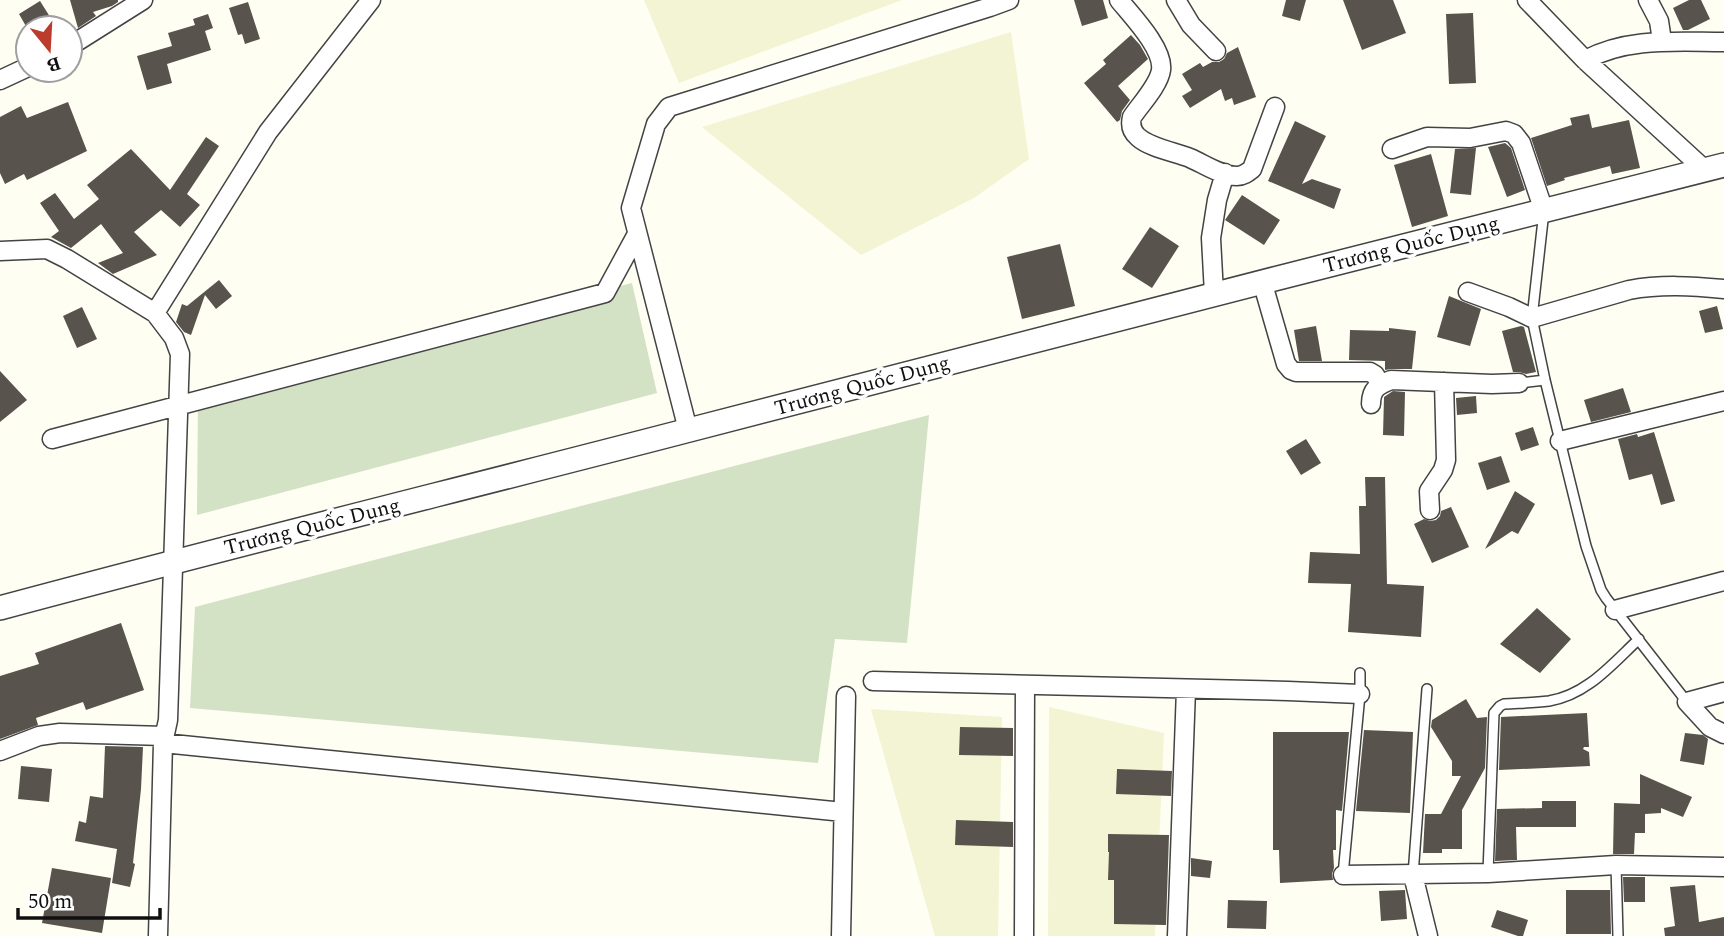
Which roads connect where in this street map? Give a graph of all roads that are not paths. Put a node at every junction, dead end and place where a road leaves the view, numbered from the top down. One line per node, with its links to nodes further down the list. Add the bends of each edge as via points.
1 (143, 0): 8 (street)
2 (371, 0): 24 (street, via 268,132)
3 (1009, 0): 18 (street, via 669,107 656,124 631,208)
4 (1119, 0): 16 (street, via 1160,60 1153,87 1130,122 1135,135)
5 (1175, 0): 11 (street)
6 (1527, 0): 12 (street)
7 (1648, 0): 9 (street)
8 (84, 37)
9 (1662, 41): 10 (street); 12 (street, via 1614,47)
10 (1724, 42)
11 (1216, 51)
12 (1585, 60): 15 (street)
13 (1275, 107): 16 (street, via 1252,169 1238,176)
14 (1392, 149): 17 (street, via 1427,137 1514,134)
15 (1714, 168): 17 (street, Trương Quốc Dụng)
16 (1225, 173): 23 (street, via 1211,238)
17 (1544, 211): 20 (street, Trương Quốc Dụng); 25 (lane)
18 (637, 234): 32 (street, via 605,293); 33 (street)
19 (0, 251): 24 (street, via 47,249)
20 (1262, 281): 23 (street, Trương Quốc Dụng); 29 (street, via 1291,370 1370,372)
21 (1724, 290): 25 (street, via 1642,288)
22 (1468, 292): 25 (street)
23 (1214, 293): 33 (street, Trương Quốc Dụng)
24 (155, 313): 32 (street, via 180,354)
25 (1532, 318): 26 (lane)
26 (1545, 380): 28 (lane); 35 (lane)
27 (1444, 382): 28 (street); 29 (street, via 1391,380); 36 (street, via 1446,460 1429,491)
28 (1519, 383)
29 (1380, 384): 31 (street, via 1373,390)
30 (1724, 401): 35 (street)
31 (1371, 404)
32 (178, 405): 34 (street); 37 (street)
33 (688, 430): 37 (street, Trương Quốc Dụng)
34 (52, 439)
35 (1560, 440): 40 (lane, via 1586,547 1601,590)
36 (1430, 510)
37 (173, 561): 39 (street, Trương Quốc Dụng); 52 (street, via 168,720)
38 (1724, 581): 40 (street)
39 (0, 608)
40 (1615, 610): 41 (lane)
41 (1639, 639): 50 (lane); 57 (lane, via 1580,691 1547,701 1504,704 1494,713)
42 (1360, 673): 48 (lane)
43 (873, 681): 44 (street)
44 (1025, 685): 45 (street); 62 (street)
45 (1186, 688): 48 (street); 63 (street)
46 (1427, 689): 58 (lane)
47 (1724, 692): 50 (street)
48 (1360, 694): 59 (lane)
49 (846, 696): 54 (street)
50 (1687, 702): 51 (street, via 1710,727)
51 (1724, 734)
52 (163, 740): 53 (street, via 60,733); 54 (street); 60 (street)
53 (0, 751)
54 (844, 812): 61 (street)
55 (1616, 865): 56 (street); 57 (street); 65 (lane)
56 (1724, 867)
57 (1488, 873): 58 (street)
58 (1413, 874): 59 (street); 64 (street)
59 (1343, 875)
60 (158, 936)
61 (841, 936)
62 (1024, 936)
63 (1177, 936)
64 (1428, 936)
65 (1618, 936)

